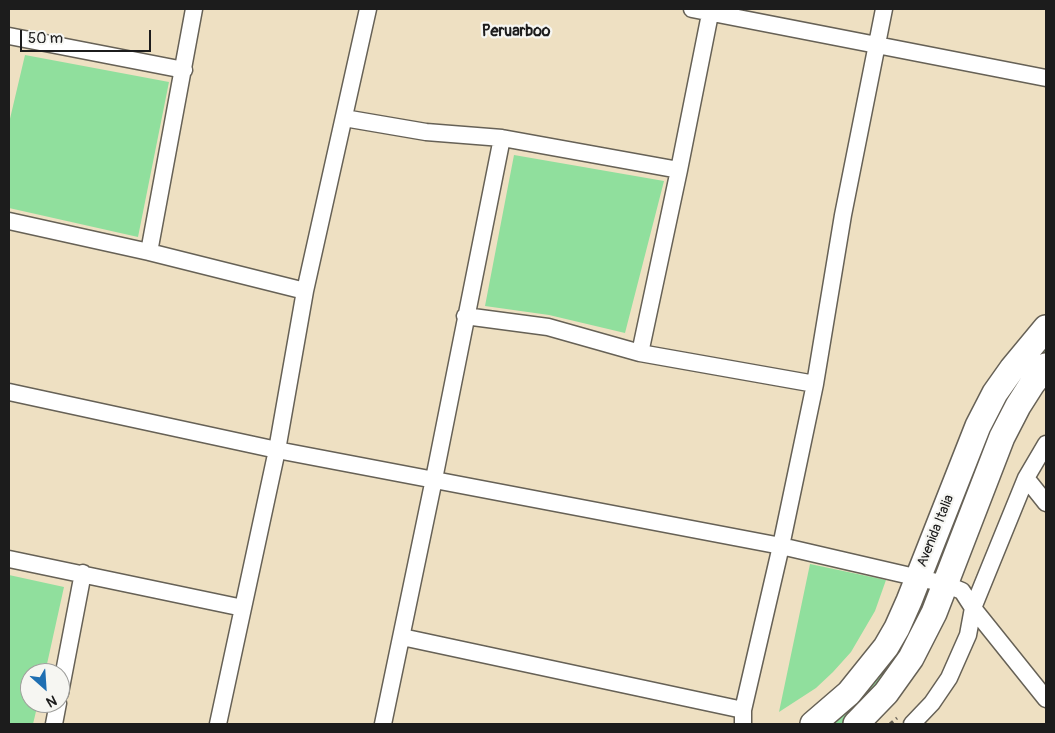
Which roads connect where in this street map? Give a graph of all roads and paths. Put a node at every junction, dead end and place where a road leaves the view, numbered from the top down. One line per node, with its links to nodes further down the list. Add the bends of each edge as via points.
1 (194, 9): 8 (street)
2 (368, 9): 10 (street)
3 (692, 9): 5 (street)
4 (884, 9): 7 (street)
5 (711, 11): 7 (street); 12 (street)
6 (9, 36): 8 (street)
7 (876, 43): 9 (street); 20 (street)
8 (184, 70): 14 (street)
9 (1046, 78)
10 (344, 118): 11 (street, via 426,132); 15 (street)
11 (502, 138): 12 (street); 16 (street)
12 (679, 170): 18 (street)
13 (9, 220): 14 (street)
14 (149, 252): 15 (street)
15 (306, 291): 23 (street)
16 (465, 316): 18 (street, via 548,327); 25 (street)
17 (1046, 328): 30 (main road, Avenida Italia, via 995,393 978,426)
18 (640, 353): 20 (street)
19 (1046, 366): 31 (main road, Avenida Italia, via 1018,406 1002,437)
20 (815, 384): 27 (street)
21 (9, 392): 23 (street)
22 (1046, 444): 24 (street)
23 (277, 450): 25 (street); 32 (street)
24 (1026, 478): 26 (street); 33 (street)
25 (434, 479): 27 (street); 34 (street)
26 (1046, 503)
27 (781, 546): 30 (street); 37 (street)
28 (9, 559): 29 (street)
29 (83, 573): 32 (street); 35 (street)
30 (918, 578): 31 (street); 40 (main road, Avenida Italia, via 886,647 849,694)
31 (945, 584): 33 (street, via 962,591); 41 (main road, Avenida Italia, via 911,658 886,694)
32 (242, 608): 38 (street)
33 (973, 608): 36 (street); 42 (street, via 968,635 949,678)
34 (402, 637): 37 (street); 39 (street)
35 (66, 663)
36 (1046, 699)
37 (743, 717)
38 (218, 724)
39 (383, 724)
40 (813, 724)
41 (856, 724)
42 (912, 724)

